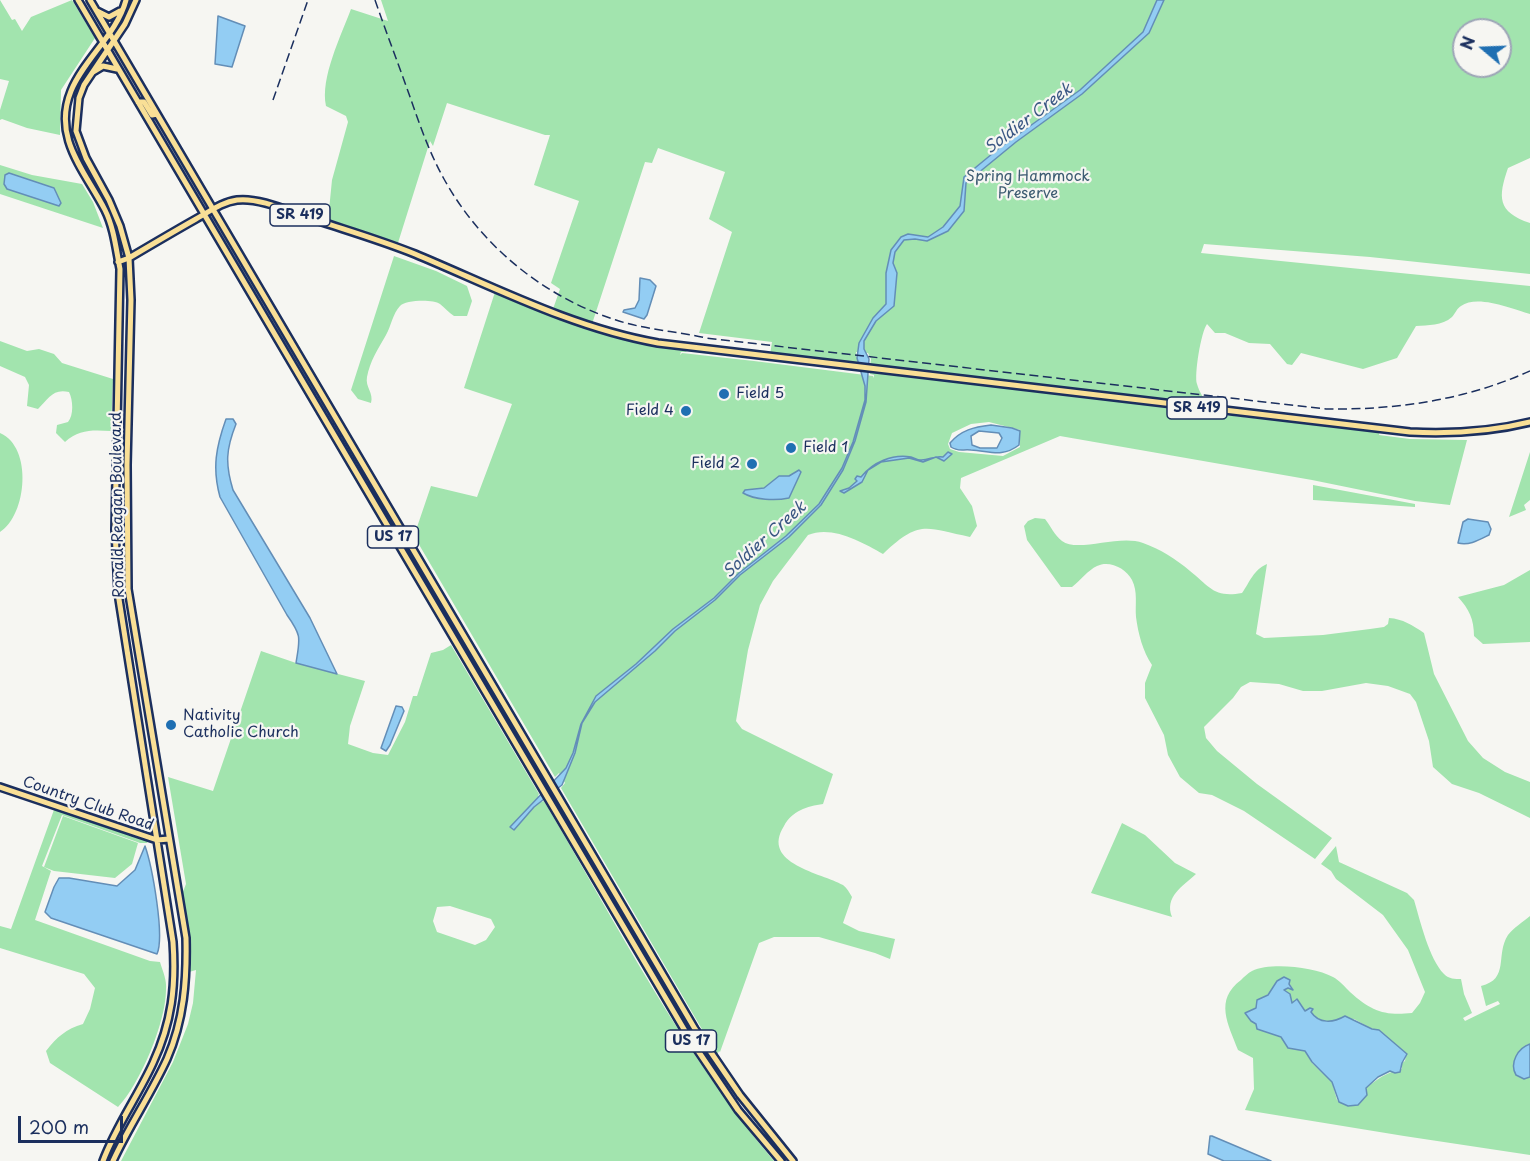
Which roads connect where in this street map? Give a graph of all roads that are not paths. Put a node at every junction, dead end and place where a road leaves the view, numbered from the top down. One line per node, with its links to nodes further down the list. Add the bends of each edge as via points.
1 (78, 0): 8 (main road, US 17)
2 (90, 0): 6 (main road, US 17)
3 (126, 0): 5 (main road, Ronald Reagan Boulevard)
4 (136, 0): 9 (main road, Ronald Reagan Boulevard)
5 (123, 8): 6 (main road, via 109,17); 7 (main road, Ronald Reagan Boulevard)
6 (96, 11): 7 (main road, US 17)
7 (108, 33): 8 (main road, Ronald Reagan Boulevard); 9 (main road, US 17)
8 (102, 41): 10 (main road, US 17); 15 (main road, Ronald Reagan Boulevard, via 76,80 67,106 68,143)
9 (114, 42): 10 (main road, Ronald Reagan Boulevard); 14 (main road, US 17)
10 (107, 50): 11 (main road, US 17); 12 (main road, Ronald Reagan Boulevard)
11 (119, 70): 12 (main road, via 103,66); 13 (main road, US 17)
12 (91, 73): 16 (main road, Ronald Reagan Boulevard, via 79,98 76,131)
13 (138, 102): 14 (main road, via 144,102 152,115); 18 (main road, US 17)
14 (157, 114): 17 (main road, US 17)
15 (85, 177): 16 (main road, via 100,196); 22 (main road, Ronald Reagan Boulevard, via 106,212)
16 (108, 198): 19 (main road, Ronald Reagan Boulevard)
17 (212, 209): 18 (main road, SR 419); 24 (main road, US 17); 25 (main road, SR 419, via 244,199 267,204 412,253 492,289 629,338 697,349 1410,432 1472,432)
18 (204, 214): 20 (main road); 23 (main road, US 17)
19 (125, 244): 20 (main road); 21 (main road, Ronald Reagan Boulevard)
20 (143, 250): 21 (main road)
21 (129, 258): 22 (main road); 28 (main road, Ronald Reagan Boulevard, via 128,589)
22 (118, 262): 29 (main road, Ronald Reagan Boulevard, via 115,530 118,593)
23 (253, 297): 24 (main road, via 270,319); 27 (main road, US 17)
24 (279, 321): 26 (main road, US 17)
25 (1530, 422)
26 (350, 441): 27 (main road); 31 (main road, US 17)
27 (340, 447): 33 (main road, US 17)
28 (142, 676): 29 (main road); 36 (main road, Ronald Reagan Boulevard)
29 (131, 677): 32 (main road, Ronald Reagan Boulevard)
30 (0, 787): 35 (main road, Country Club Road)
31 (562, 802): 33 (main road); 34 (main road, US 17)
32 (154, 818): 35 (main road, via 151,827); 37 (main road, Ronald Reagan Boulevard)
33 (561, 821): 34 (main road); 40 (main road, US 17, via 688,1036)
34 (578, 830): 41 (main road, US 17, via 696,1029)
35 (141, 834): 37 (main road, Country Club Road)
36 (169, 839): 37 (main road, Country Club Road); 39 (main road, Ronald Reagan Boulevard, via 186,938)
37 (157, 840): 38 (main road, Ronald Reagan Boulevard, via 173,942)
38 (173, 1002): 39 (main road); 44 (main road, Ronald Reagan Boulevard, via 153,1064)
39 (183, 1004): 45 (main road, Ronald Reagan Boulevard, via 167,1058)
40 (738, 1110): 41 (main road); 42 (main road, US 17)
41 (754, 1113): 43 (main road, US 17)
42 (750, 1124): 43 (main road); 46 (main road, US 17)
43 (766, 1129): 47 (main road, US 17)
44 (103, 1161)
45 (114, 1161)
46 (781, 1161)
47 (793, 1161)

